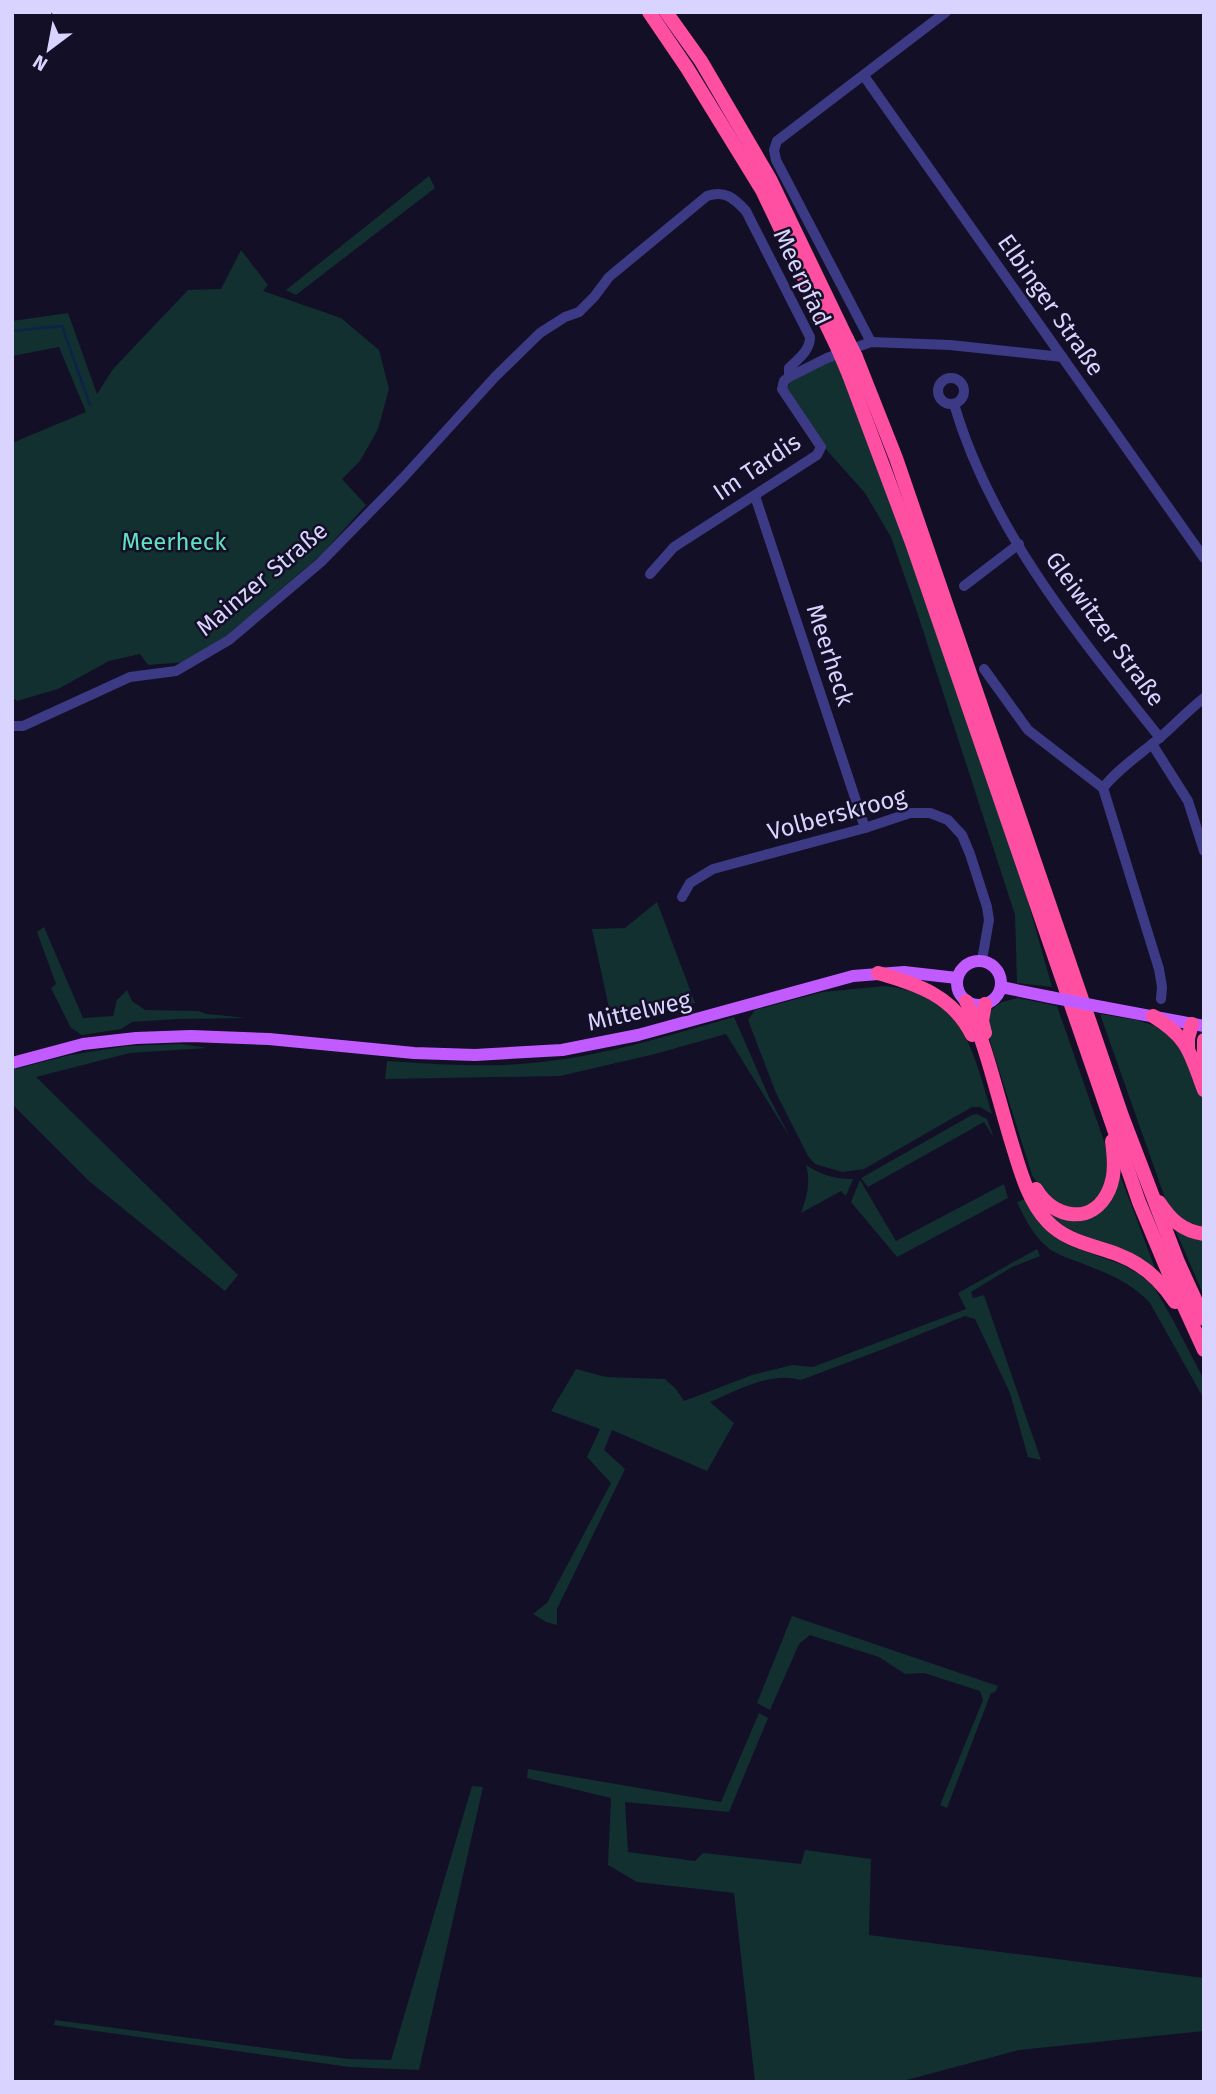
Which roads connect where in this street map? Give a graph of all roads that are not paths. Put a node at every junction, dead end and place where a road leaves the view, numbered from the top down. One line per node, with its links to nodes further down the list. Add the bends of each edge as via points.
1 (649, 12): 6 (highway, via 762,190)
2 (666, 12): 6 (highway, via 701,61 771,179)
3 (946, 12): 4 (street, Meerpfad)
4 (864, 76): 5 (street, Meerpfad, via 777,141 774,150); 7 (street, Elbinger Straße)
5 (871, 342): 7 (street); 8 (street, Meerpfad)
6 (843, 344): 39 (highway, bridge, via 849,375 926,582); 40 (highway, bridge, via 856,357 909,496)
7 (1062, 357): 13 (street, Elbinger Straße)
8 (789, 377): 10 (street, Meerpfad, via 789,368 806,350 810,337 746,211 734,198 713,194 609,276 579,312 540,333); 11 (street, Im Tardis, via 782,389 821,447 817,455)
9 (954, 404): 12 (street, Gleiwitzer Straße, via 986,488)
10 (403, 478): 18 (street, Mainzer Straße, via 321,562 229,640 176,671 130,677 23,726)
11 (755, 496): 14 (street, Im Tardis, via 674,547); 21 (street, Meerheck)
12 (1019, 544): 15 (street, Gleiwitzer Straße); 19 (street, Gleiwitzer Straße)
13 (1204, 558)
14 (650, 574)
15 (964, 586)
16 (984, 668): 20 (street, via 1028,730)
17 (1204, 698): 19 (street)
18 (12, 726)
19 (1156, 741): 20 (street); 22 (street, Gleiwitzer Straße, via 1188,800)
20 (1103, 788): 28 (street, via 1159,969)
21 (865, 828): 23 (street, Volberskroog, via 713,869 690,883); 24 (street, Volberskroog, via 910,813 930,813 948,820 962,835 987,907)
22 (1204, 851)
23 (682, 897)
24 (982, 961): 26 (main road, via 964,966); 27 (main road, via 997,970)
25 (878, 973): 26 (main road, Mittelweg); 35 (main road, Mittelweg, via 562,1050 414,1054 191,1036 83,1044); 36 (highway, via 944,999 964,1021)
26 (957, 978): 29 (main road, via 958,991)
27 (1001, 987): 30 (main road, via 996,998); 31 (main road, bridge)
28 (1161, 999)
29 (966, 1001): 30 (main road); 36 (highway)
30 (985, 1004): 39 (highway, via 982,1021 1024,1162 1040,1196 1053,1208 1083,1214 1106,1196 1113,1173)
31 (1153, 1016): 32 (main road); 34 (highway, via 1177,1033)
32 (1198, 1025): 34 (highway, via 1188,1038)
33 (1204, 1040): 37 (highway)
34 (1188, 1049): 38 (highway)
35 (12, 1063)
36 (988, 1063): 43 (highway, via 1021,1172 1042,1215 1068,1237 1145,1269 1167,1291)
37 (1204, 1064)
38 (1204, 1090)
39 (1111, 1122): 43 (highway, via 1139,1202)
40 (1144, 1180): 41 (highway, via 1174,1221); 42 (highway)
41 (1204, 1234)
42 (1204, 1319)
43 (1196, 1334): 44 (highway)
44 (1204, 1350)

